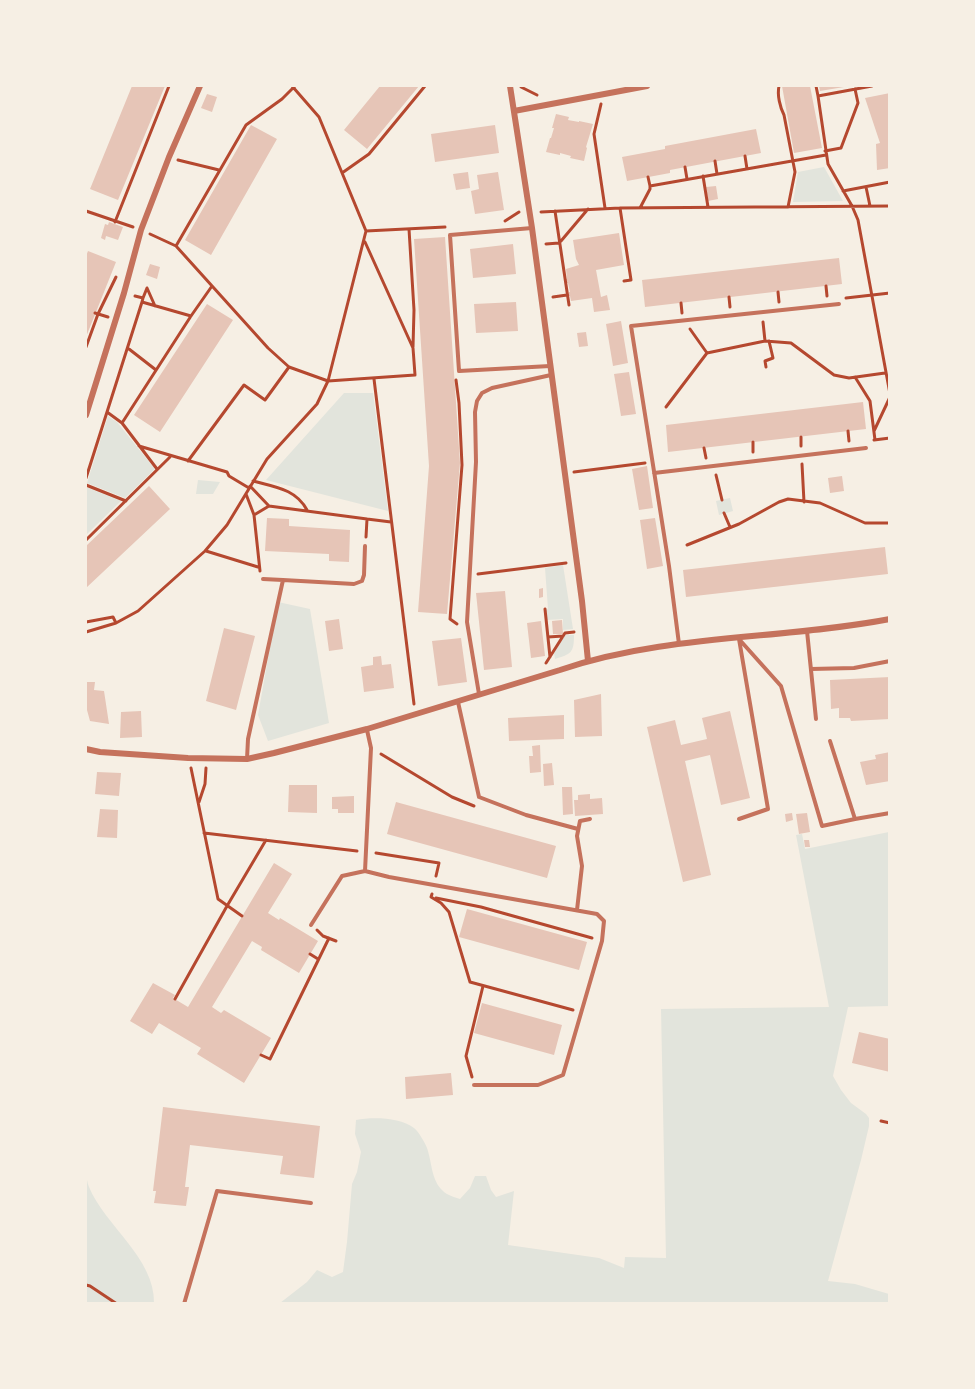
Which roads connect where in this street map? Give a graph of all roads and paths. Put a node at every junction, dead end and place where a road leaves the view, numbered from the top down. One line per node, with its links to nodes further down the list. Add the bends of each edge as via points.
1 (169, 86): 45 (path)
2 (200, 86): 17 (street)
3 (294, 86): 22 (path, via 246,125); 23 (path, via 319,117)
4 (425, 86): 23 (path, via 369,154)
5 (647, 86): 11 (street)
6 (779, 86): 19 (path)
7 (816, 86): 12 (path)
8 (872, 86): 10 (path)
9 (510, 87): 13 (path, via 521,87 541,98); 14 (street)
10 (855, 89): 12 (path); 15 (path, via 858,103 841,148)
11 (601, 94): 13 (street); 37 (path, via 594,134)
12 (818, 96): 15 (path)
13 (542, 106): 14 (street)
14 (514, 111): 48 (street)
15 (826, 153): 19 (path); 31 (path)
16 (745, 156): 21 (path)
17 (170, 158): 22 (path); 50 (street)
18 (715, 161): 24 (path)
19 (792, 161): 21 (path); 36 (path, via 795,172)
20 (685, 167): 27 (path)
21 (747, 169): 24 (path)
22 (219, 170): 55 (path)
23 (342, 173): 51 (path)
24 (717, 174): 25 (path)
25 (703, 176): 27 (path); 35 (path)
26 (648, 177): 29 (path)
27 (687, 179): 29 (path)
28 (890, 182): 30 (path)
29 (650, 186): 39 (path)
30 (866, 187): 31 (path); 33 (path)
31 (843, 191): 32 (path)
32 (852, 206): 33 (path); 36 (path); 64 (path)
33 (870, 206): 34 (path)
34 (890, 206)
35 (708, 207): 36 (path); 39 (path)
36 (788, 207)
37 (605, 208): 38 (path); 40 (path)
38 (620, 208): 39 (path); 56 (path, via 631,280)
39 (640, 208)
40 (588, 209): 41 (path); 53 (path)
41 (555, 211): 44 (path); 53 (path)
42 (86, 212): 45 (path)
43 (519, 212): 46 (path)
44 (541, 212)
45 (115, 222): 50 (path)
46 (502, 222)
47 (452, 227): 49 (path)
48 (532, 228): 80 (street); 80 (lane, via 450,235 459,371)
49 (409, 229): 51 (path); 79 (path)
50 (141, 230): 55 (path); 61 (street)
51 (366, 231): 52 (path)
52 (364, 240): 79 (path); 91 (path)
53 (559, 243): 54 (path); 63 (path)
54 (546, 244)
55 (176, 246): 57 (path)
56 (624, 281)
57 (212, 286): 75 (path); 81 (path)
58 (826, 286): 67 (path)
59 (105, 289): 77 (path, via 110,292)
60 (777, 292): 69 (path)
61 (124, 293): 68 (path); 96 (street)
62 (890, 293): 64 (path)
63 (567, 295): 65 (path); 71 (path)
64 (872, 296): 70 (path, via 839,298); 84 (path)
65 (553, 297)
66 (729, 297): 73 (path)
67 (827, 299)
68 (143, 300): 72 (path); 72 (path, via 147,288); 78 (path)
69 (779, 304)
70 (839, 304): 74 (lane)
71 (569, 305)
72 (155, 306): 75 (path)
73 (730, 309)
74 (762, 312): 76 (path); 106 (lane, via 631,326)
75 (191, 316): 83 (path)
76 (767, 341): 82 (path, via 773,358 765,361); 88 (path, via 791,343 830,372); 94 (path, via 707,353)
77 (86, 345)
78 (128, 348): 83 (path); 95 (path)
79 (413, 348): 86 (path)
80 (550, 366): 87 (street)
81 (289, 367): 91 (path); 105 (path, via 265,400 244,385)
82 (766, 367)
83 (156, 370): 97 (path)
84 (885, 373): 88 (path); 92 (path)
85 (423, 374): 86 (path)
86 (415, 375): 89 (path)
87 (551, 375): 109 (street); 133 (lane, via 492,388 477,401)
88 (855, 377): 98 (path, via 870,401)
89 (374, 379): 91 (path); 124 (path)
90 (456, 379): 142 (path, via 462,465 450,619)
91 (328, 381): 112 (path, via 313,409 271,454)
92 (889, 386): 93 (path)
93 (890, 395): 98 (path)
94 (666, 407)
95 (107, 412): 97 (path); 111 (path)
96 (86, 415)
97 (122, 423): 101 (path)
98 (874, 431): 100 (path)
99 (890, 438): 100 (path)
100 (875, 440): 102 (path, via 865,441)
101 (139, 446): 103 (path); 108 (path)
102 (866, 448): 104 (lane)
103 (171, 456): 105 (path); 108 (path)
104 (802, 456): 107 (lane); 118 (path)
105 (188, 461): 114 (path, via 226,472)
106 (653, 462): 109 (path); 110 (lane)
107 (714, 466): 110 (lane); 116 (path)
108 (157, 469): 117 (path)
109 (564, 473): 131 (street)
110 (654, 473): 147 (lane)
111 (86, 478)
112 (253, 481): 114 (path); 120 (path, via 294,494)
113 (86, 485): 117 (path)
114 (250, 487): 115 (path); 119 (path)
115 (246, 494): 122 (path); 130 (path)
116 (722, 500)
117 (126, 501): 127 (path)
118 (804, 502): 125 (path, via 820,503 865,523); 126 (path, via 779,502)
119 (269, 506): 120 (path); 122 (path)
120 (308, 511): 123 (path)
121 (724, 513): 126 (path)
122 (254, 515): 132 (path)
123 (367, 519): 124 (path); 129 (path)
124 (391, 522): 155 (path)
125 (890, 523)
126 (730, 527): 128 (path)
127 (86, 540)
128 (687, 544)
129 (365, 546): 135 (lane, via 362,581 354,584)
130 (205, 551): 132 (path); 139 (path, via 138,611)
131 (576, 562): 133 (path); 149 (street)
132 (258, 567): 134 (path)
133 (470, 575): 142 (lane)
134 (262, 579): 135 (lane)
135 (284, 580): 162 (lane, via 248,739)
136 (545, 609): 145 (path)
137 (890, 619): 140 (street)
138 (86, 622): 139 (path, via 113,617)
139 (116, 623): 141 (path)
140 (807, 631): 146 (street); 152 (lane)
141 (86, 632)
142 (469, 632): 153 (lane)
143 (576, 632): 144 (path)
144 (563, 636): 145 (path); 148 (path)
145 (548, 637): 148 (path)
146 (738, 638): 147 (street); 166 (lane, via 768,809); 167 (lane, via 782,686 822,826)
147 (679, 644): 149 (street)
148 (550, 657): 151 (path)
149 (588, 661): 153 (street)
150 (890, 661): 152 (lane, via 854,668)
151 (546, 664)
152 (811, 669): 156 (lane)
153 (479, 694): 154 (street)
154 (458, 701): 155 (street); 168 (lane, via 479,797)
155 (416, 715): 157 (street)
156 (816, 719)
157 (367, 729): 162 (street); 171 (lane, via 371,748)
158 (830, 741): 167 (lane)
159 (86, 749): 160 (street)
160 (188, 758): 161 (street); 163 (path)
161 (206, 759): 162 (street); 163 (path, via 205,784)
162 (247, 759)
163 (198, 804): 169 (path)
164 (890, 813): 167 (lane)
165 (590, 819): 168 (lane, via 580,821)
166 (739, 819)
167 (855, 819)
168 (578, 829): 176 (lane, via 582,866)
169 (204, 833): 170 (path); 175 (path, via 218,899)
170 (266, 840): 171 (path); 175 (path)
171 (367, 852): 172 (lane); 173 (path, via 439,863)
172 (365, 870): 173 (lane); 178 (lane, via 342,876)
173 (434, 884): 174 (path); 176 (lane)
174 (431, 897): 181 (path); 184 (path, via 449,912 470,982)
175 (228, 906): 177 (path); 185 (path)
176 (577, 909): 181 (lane, via 597,914 604,921)
177 (242, 916)
178 (311, 925): 179 (path)
179 (329, 938): 180 (path); 183 (path)
180 (336, 941)
181 (602, 941): 186 (lane)
182 (310, 954): 183 (path)
183 (318, 959): 187 (path, via 270,1059)
184 (483, 986): 186 (path); 188 (path, via 466,1056)
185 (175, 999)
186 (581, 1012): 188 (lane, via 563,1075 538,1085)
187 (261, 1055)
188 (474, 1085)
189 (880, 1121): 190 (path)
190 (890, 1123)
191 (311, 1203): 194 (lane, via 217,1191)
192 (86, 1285): 193 (path)
193 (117, 1304)
194 (184, 1304)

